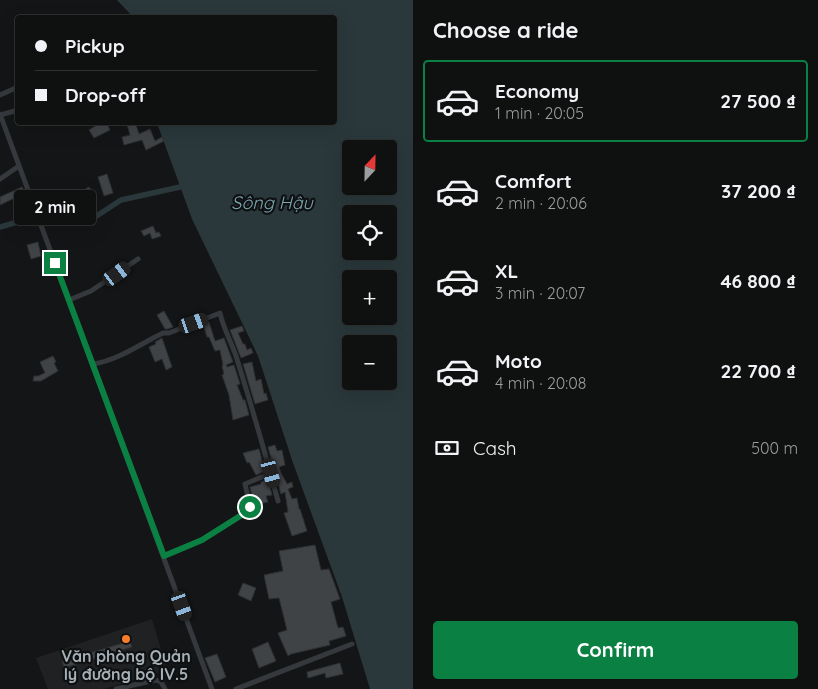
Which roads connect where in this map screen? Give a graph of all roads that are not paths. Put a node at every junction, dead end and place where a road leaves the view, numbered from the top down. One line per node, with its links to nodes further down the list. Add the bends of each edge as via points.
1 (15, 89): 2 (street)
2 (0, 96)
3 (15, 111): 4 (street)
4 (0, 115): 5 (street)
5 (19, 166): 6 (street); 8 (street)
6 (0, 179)
7 (138, 259): 8 (street, via 91,291)
8 (69, 300): 9 (street)
9 (93, 364): 10 (street, via 123,355 163,333 220,313); 12 (street)
10 (271, 473): 11 (street); 12 (street, via 245,483 248,511 202,540)
11 (278, 501)
12 (164, 556): 16 (street)
13 (352, 644): 17 (street)
14 (116, 689): 15 (street, via 156,680)
15 (165, 689)
16 (212, 689)
17 (236, 689)

